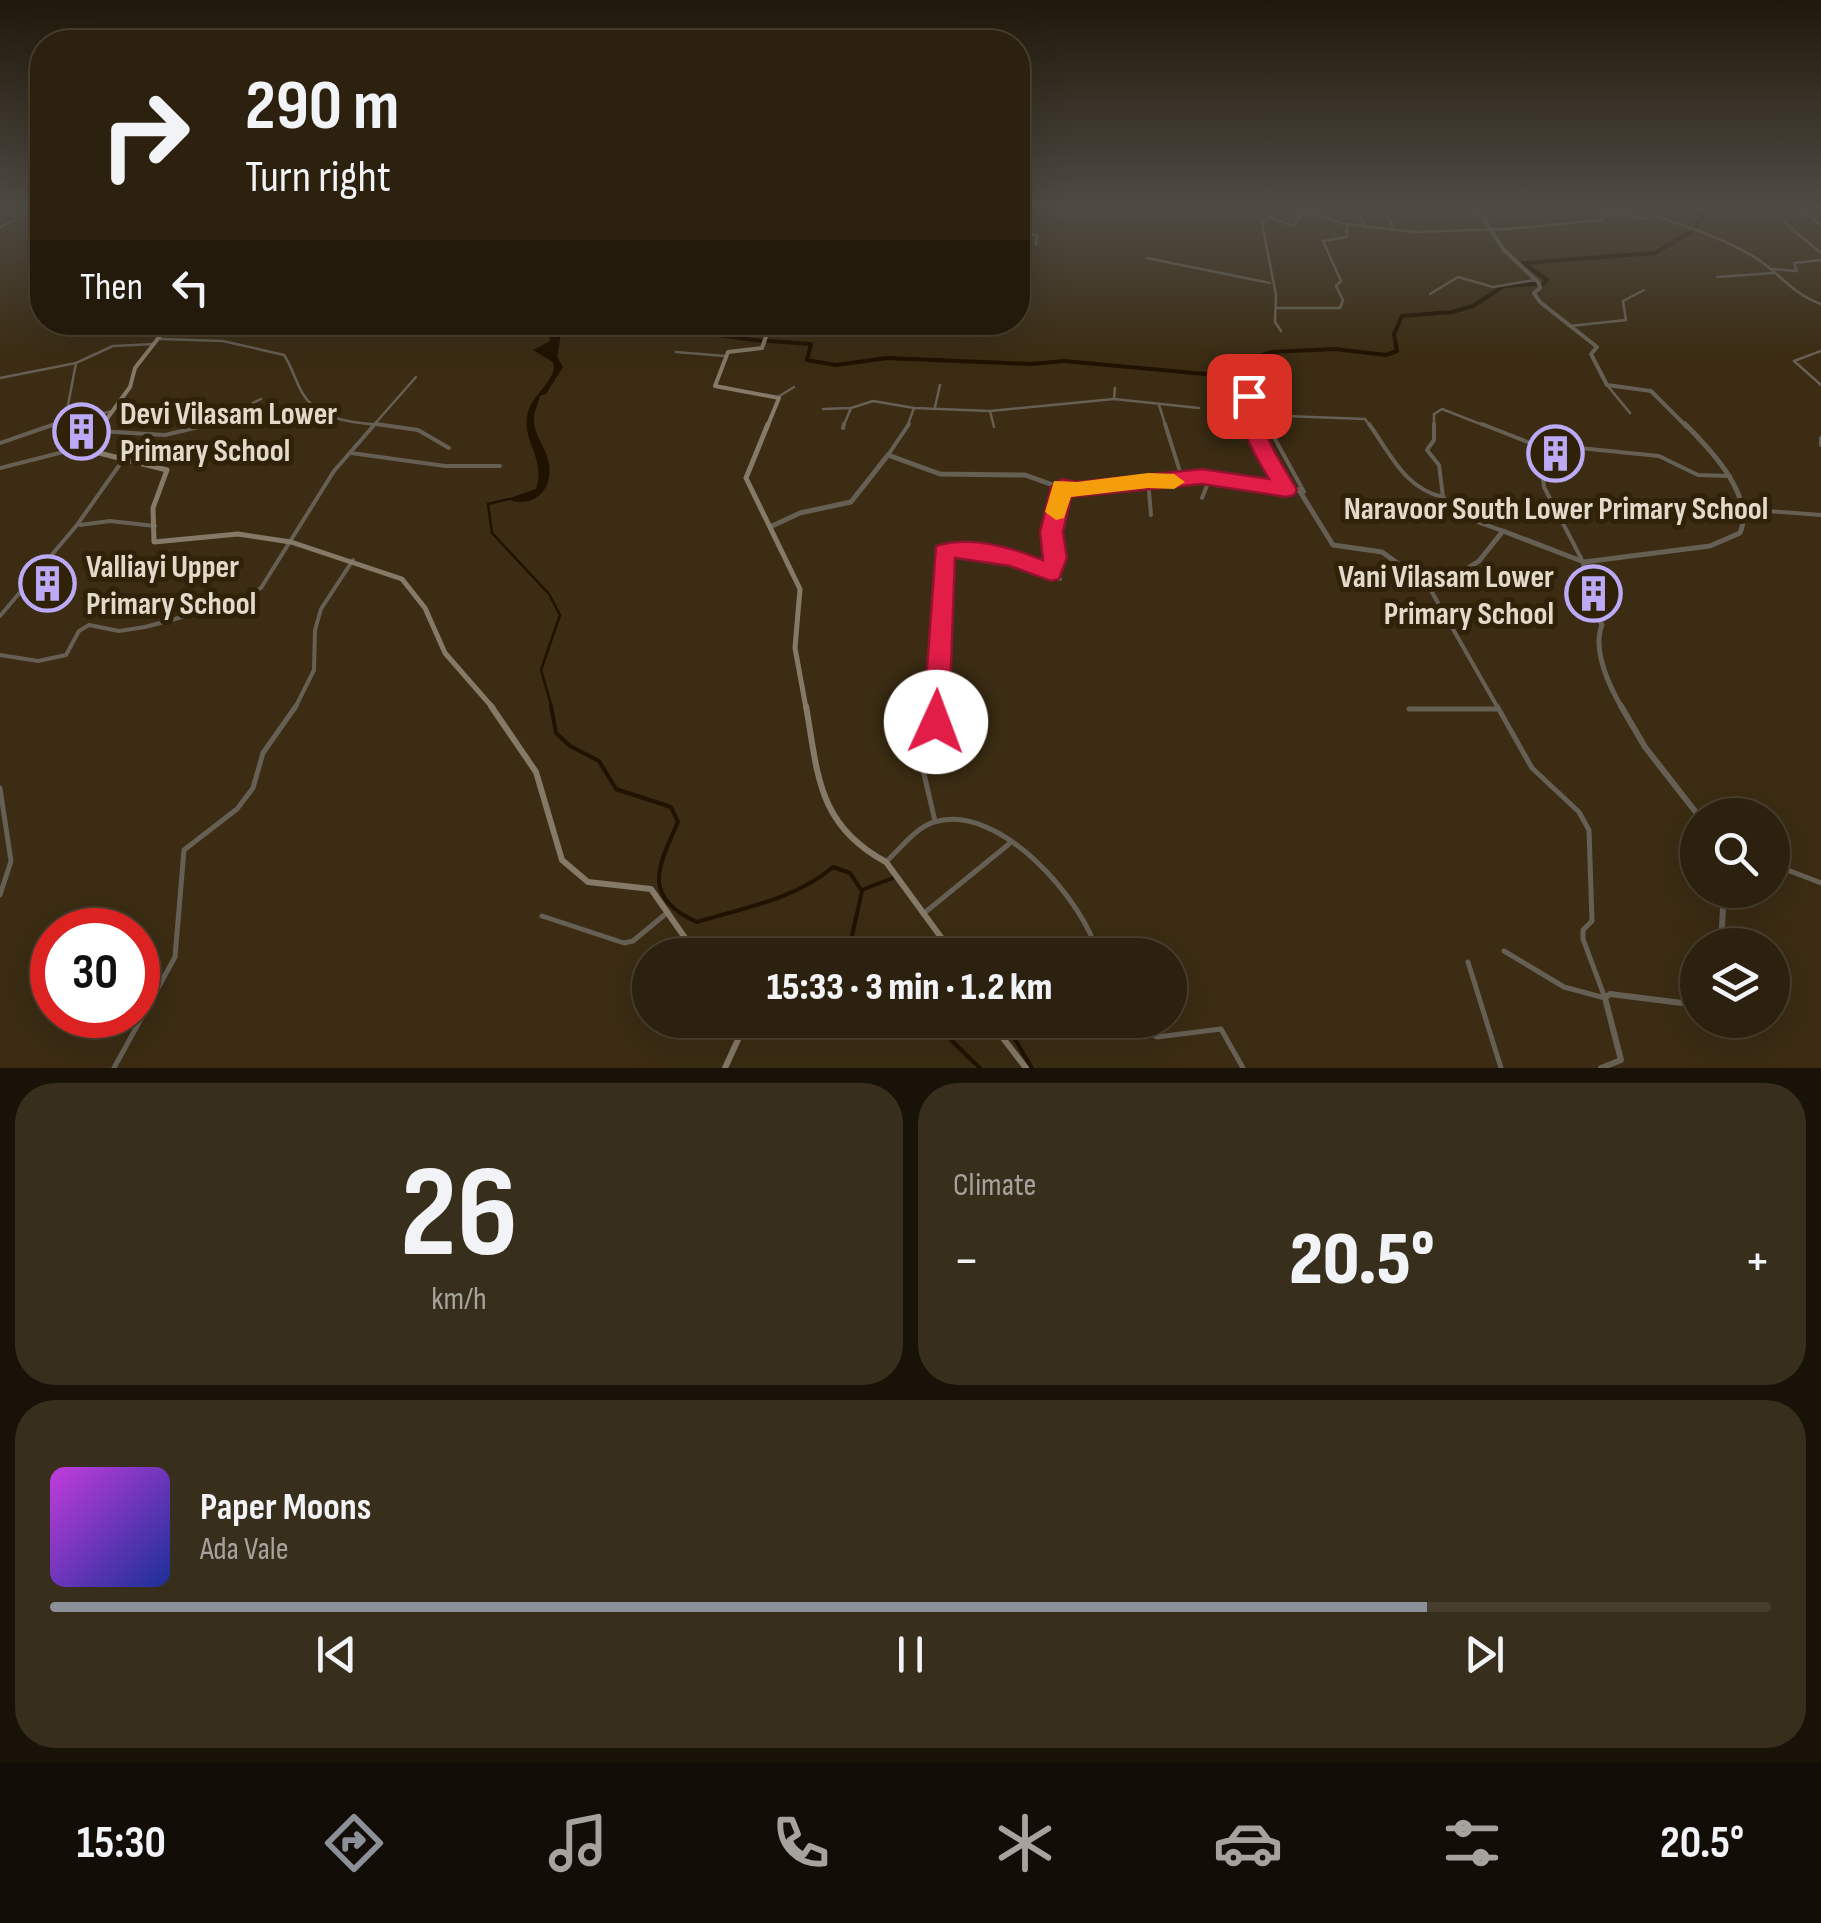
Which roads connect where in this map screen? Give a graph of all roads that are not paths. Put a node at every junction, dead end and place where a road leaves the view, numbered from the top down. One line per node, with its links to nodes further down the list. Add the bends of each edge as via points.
1 (1270, 256): 10 (street)
2 (1330, 256): 14 (street, via 1341,281 1340,308)
3 (1509, 256): 9 (street)
4 (1749, 256): 7 (street)
5 (1148, 258): 10 (street)
6 (1821, 260): 7 (street)
7 (1772, 271): 8 (street); 13 (street, via 1797,297)
8 (1717, 277)
9 (1535, 280): 12 (street, via 1493,287 1458,277); 15 (street, via 1535,296)
10 (1270, 283): 14 (street)
11 (1644, 290): 15 (street, via 1623,301 1626,320)
12 (1430, 294)
13 (1821, 304)
14 (1278, 308): 16 (street)
15 (1570, 326): 28 (street, via 1596,348 1590,354)
16 (1281, 331)
17 (163, 335): 19 (main road)
18 (766, 335): 22 (main road, via 762,348)
19 (158, 342): 23 (street, via 112,346); 43 (main road, via 135,368); 47 (street, via 191,337 249,343 284,355 310,404)
20 (1821, 351): 29 (street, via 1794,361)
21 (676, 352): 22 (street)
22 (726, 356): 33 (main road, via 715,386)
23 (76, 363): 26 (street); 46 (street)
24 (1236, 376): 32 (street)
25 (416, 377): 47 (street)
26 (0, 378)
27 (940, 385): 37 (street)
28 (1607, 385): 45 (street); 60 (street, via 1651,392)
29 (1821, 385)
30 (794, 387): 33 (street)
31 (1116, 388): 35 (street)
32 (1249, 396): 42 (street); 65 (street, via 1248,414 1261,448)
33 (778, 397): 75 (main road, via 746,478)
34 (260, 399): 50 (street, via 201,431)
35 (1114, 399): 36 (street); 44 (street)
36 (1159, 405): 40 (street); 62 (street)
37 (935, 407): 39 (street); 44 (street)
38 (851, 408): 39 (street, via 873,401); 41 (street); 48 (street)
39 (914, 408): 56 (street)
40 (1200, 408)
41 (823, 409)
42 (1269, 410): 66 (street, via 1282,455); 68 (street, via 1365,419 1422,493)
43 (114, 411): 46 (street); 50 (main road)
44 (990, 411): 49 (street)
45 (1630, 413)
46 (65, 421): 51 (street)
47 (377, 425): 54 (street, via 430,433); 55 (street)
48 (844, 428)
49 (994, 428)
50 (99, 431): 53 (main road)
51 (0, 443)
52 (1539, 444): 60 (street, via 1659,456 1698,475); 68 (street, via 1438,410 1427,450 1440,465); 79 (street, via 1544,487)
53 (87, 446): 57 (main road); 59 (street)
54 (448, 448)
55 (351, 453): 58 (street); 77 (street)
56 (888, 455): 64 (street, via 944,474 1031,473); 75 (street, via 851,502)
57 (123, 460): 73 (street); 74 (main road, via 168,470 152,508)
58 (500, 466)
59 (0, 468)
60 (1730, 476): 69 (street)
61 (1202, 477): 62 (street); 65 (street); 67 (street, via 1208,483)
62 (1182, 478): 63 (street)
63 (1148, 480): 64 (street); 71 (street)
64 (1062, 487): 80 (street, via 1051,532)
65 (1286, 490): 66 (street)
66 (1304, 492): 82 (street, via 1332,545 1382,552)
67 (1202, 498)
68 (1444, 498): 76 (street, via 1461,516)
69 (1742, 509): 70 (street); 72 (street); 79 (street, via 1740,533 1710,546)
70 (1720, 512)
71 (1151, 515)
72 (1821, 516)
73 (77, 525): 74 (street); 83 (street)
74 (155, 526): 77 (main road, via 156,543 238,534)
75 (772, 526): 91 (main road, via 800,589 796,648 828,811)
76 (1503, 532): 79 (street); 82 (street, via 1479,561 1440,588)
77 (291, 542): 78 (main road); 84 (street, via 261,588 231,604 145,627 89,625 66,655 38,661)
78 (353, 560): 95 (main road, via 402,579 425,608 445,653 483,694 536,772 562,860 573,873 602,885 651,889); 108 (street, via 321,608 314,670 263,753 253,788 237,810 184,850 175,957)
79 (1584, 562): 88 (street, via 1582,589 1602,625 1597,637 1616,698)
80 (1051, 572): 81 (street); 89 (street, via 1012,557 944,552 936,722 933,734 917,744)
81 (1060, 579)
82 (1428, 587): 86 (street)
83 (0, 616)
84 (0, 655)
85 (1409, 708): 86 (street)
86 (1498, 709): 103 (street, via 1532,768 1589,830 1594,905 1583,939)
87 (0, 788): 94 (street, via 11,861)
88 (1685, 798)
89 (935, 821): 90 (street, via 976,823); 91 (street)
90 (1009, 844): 96 (street); 100 (street, via 1044,867)
91 (886, 862): 96 (main road)
92 (1790, 871): 93 (street)
93 (1821, 883)
94 (0, 895)
95 (668, 912): 97 (street, via 624,942); 98 (main road)
96 (923, 914): 99 (main road)
97 (542, 916)
98 (686, 938)
99 (941, 938)
100 (1095, 938)
101 (1504, 951): 103 (street, via 1564,987)
102 (1468, 962): 112 (street)
103 (1605, 998): 104 (street, via 1625,993); 113 (street, via 1622,1056)
104 (1680, 1002)
105 (1187, 1033): 111 (street, via 1221,1029)
106 (739, 1038): 109 (main road)
107 (1004, 1039): 110 (main road)
108 (114, 1068)
109 (725, 1068)
110 (1026, 1068)
111 (1243, 1068)
112 (1502, 1068)
113 (1601, 1068)

